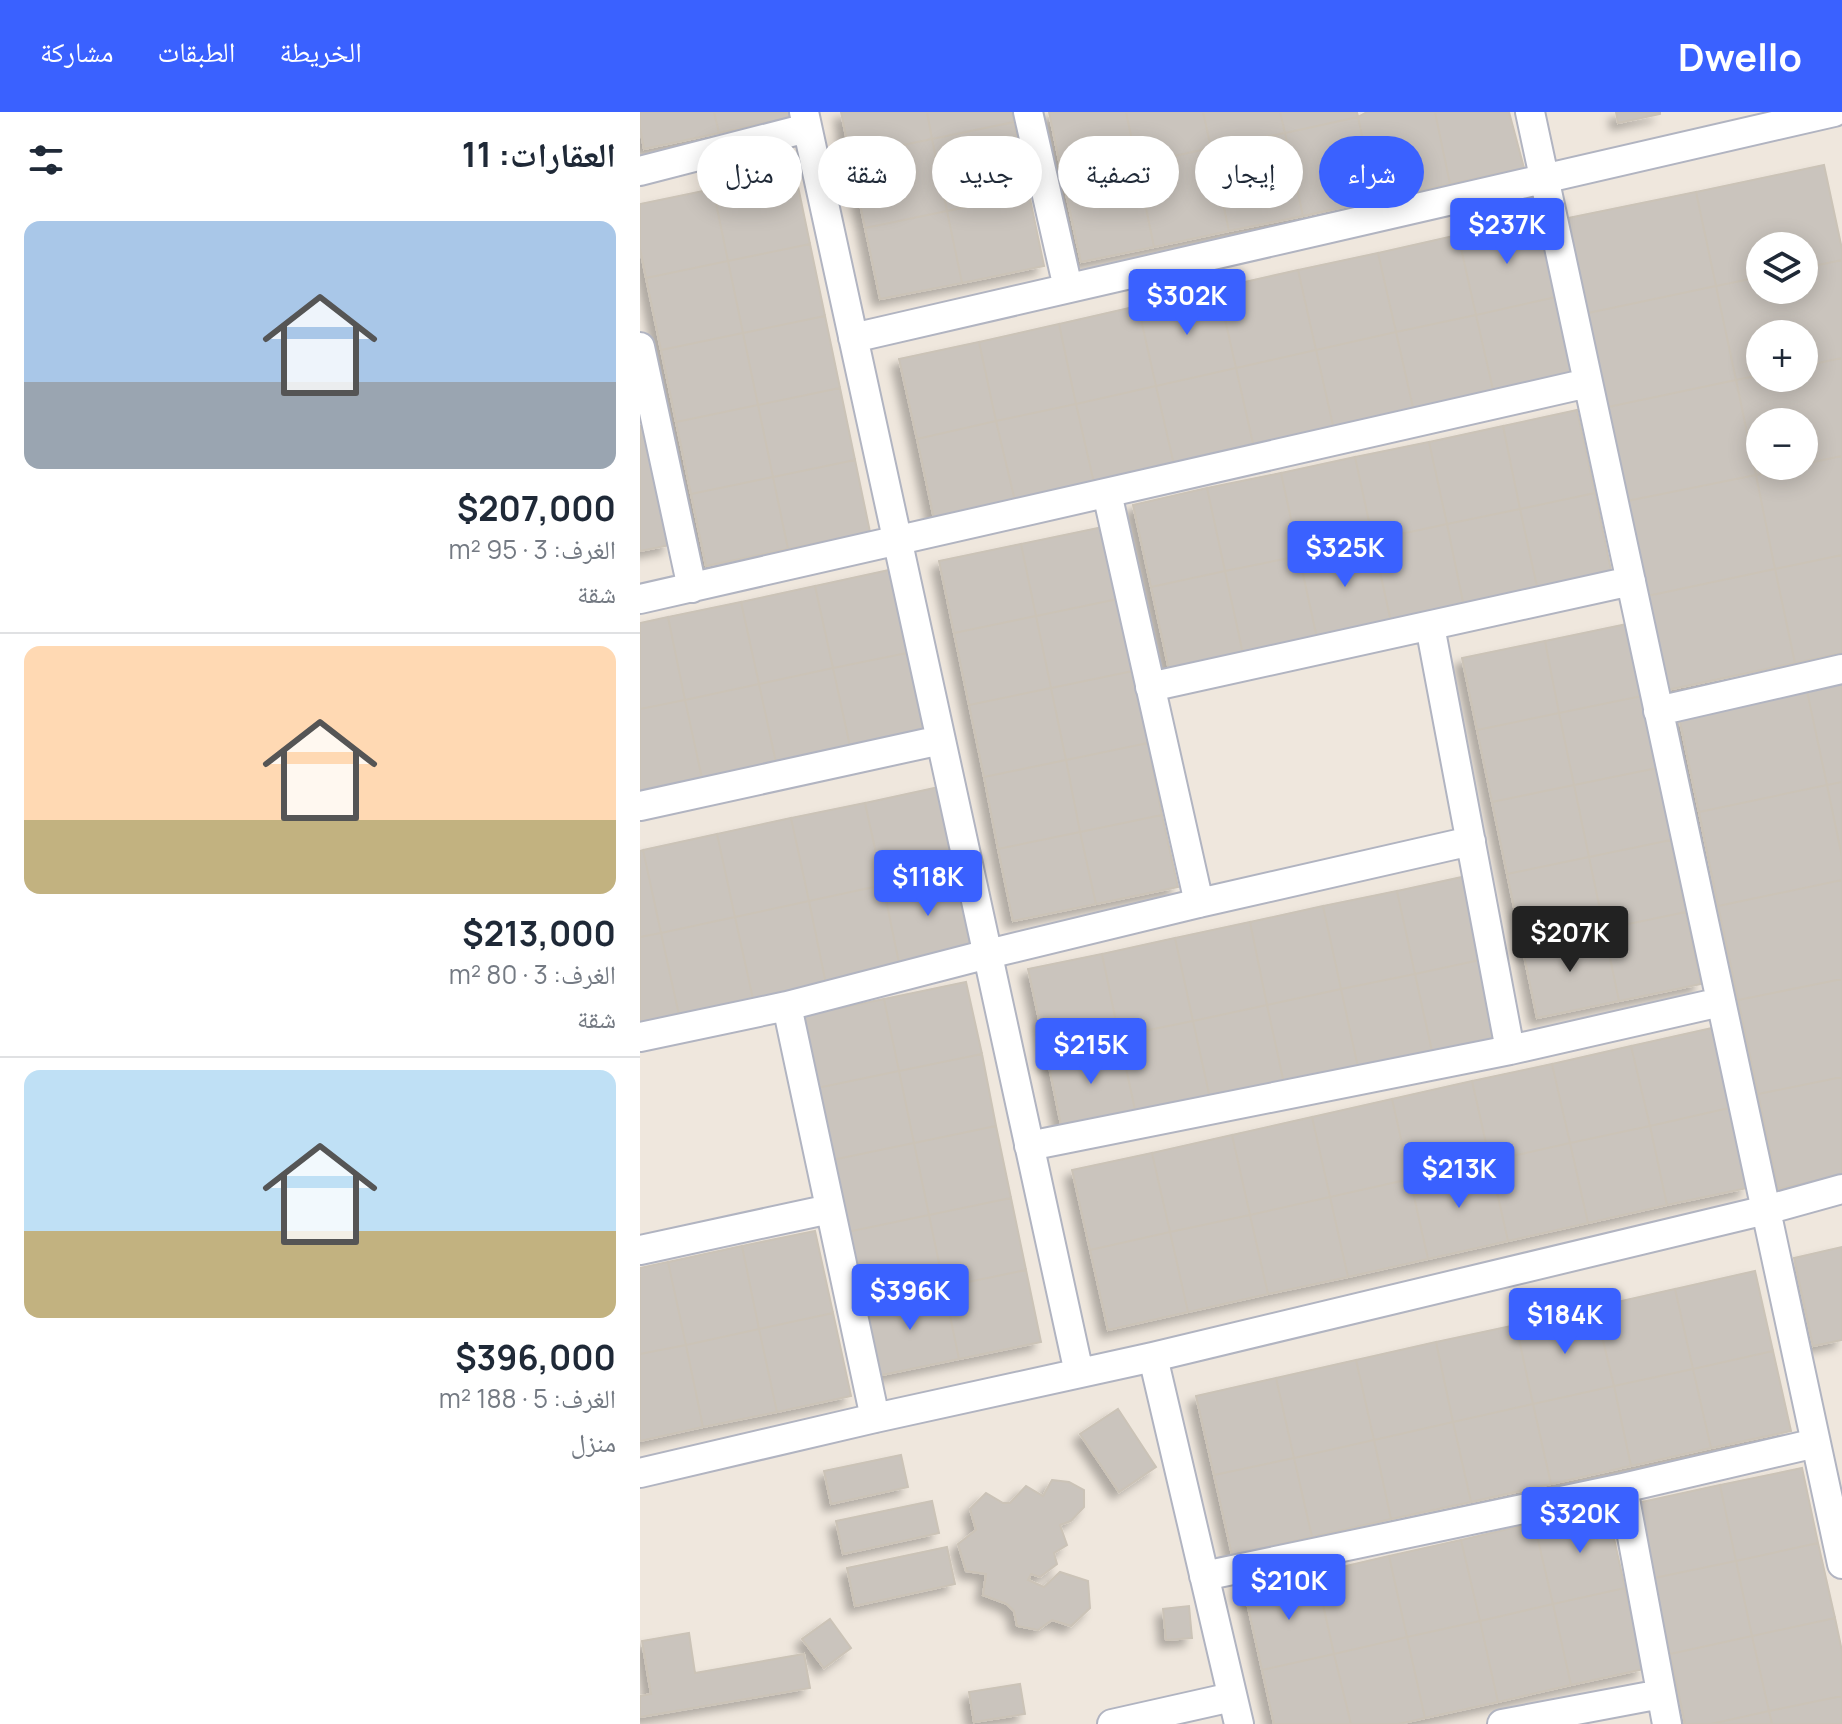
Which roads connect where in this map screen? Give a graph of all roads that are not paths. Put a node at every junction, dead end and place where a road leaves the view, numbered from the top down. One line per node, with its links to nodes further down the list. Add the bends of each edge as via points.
1 (1028, 112): 7 (street)
2 (1530, 112): 6 (street)
3 (1834, 112): 6 (street)
4 (806, 120): 5 (street); 8 (street)
5 (640, 171)
6 (1544, 178): 7 (street); 10 (street)
7 (1068, 288): 8 (street)
8 (853, 338): 13 (street)
9 (640, 347): 11 (street)
10 (1588, 383): 12 (street); 14 (street)
11 (644, 387): 15 (street)
12 (1107, 493): 13 (street); 19 (street)
13 (898, 541): 15 (street); 21 (street)
14 (1631, 581): 17 (street); 20 (street)
15 (692, 588): 16 (street)
16 (640, 599)
17 (1430, 626): 19 (street); 23 (street)
18 (1842, 669): 20 (street)
19 (1150, 687): 24 (street)
20 (1658, 711): 26 (street)
21 (941, 740): 22 (street); 25 (street)
22 (640, 806)
23 (1471, 841): 24 (street); 29 (street)
24 (1199, 903): 25 (street)
25 (988, 954): 27 (street); 30 (street)
26 (1721, 1002): 29 (street); 33 (street)
27 (787, 1006): 28 (street); 32 (street)
28 (640, 1037)
29 (1510, 1050): 30 (street)
30 (1029, 1146): 36 (street)
31 (1842, 1189): 33 (street)
32 (830, 1209): 34 (street); 37 (street)
33 (1766, 1210): 35 (street); 38 (street)
34 (640, 1250)
35 (1153, 1357): 36 (street); 42 (street)
36 (1079, 1373): 37 (street)
37 (875, 1418): 39 (street)
38 (1816, 1443): 40 (street); 41 (street)
39 (640, 1473)
40 (1623, 1488): 42 (street); 43 (street)
41 (1842, 1564)
42 (1204, 1576): 44 (street)
43 (1661, 1694): 46 (street); 47 (street)
44 (1235, 1710): 45 (street)
45 (1112, 1724)
46 (1502, 1724)
47 (1667, 1724)

